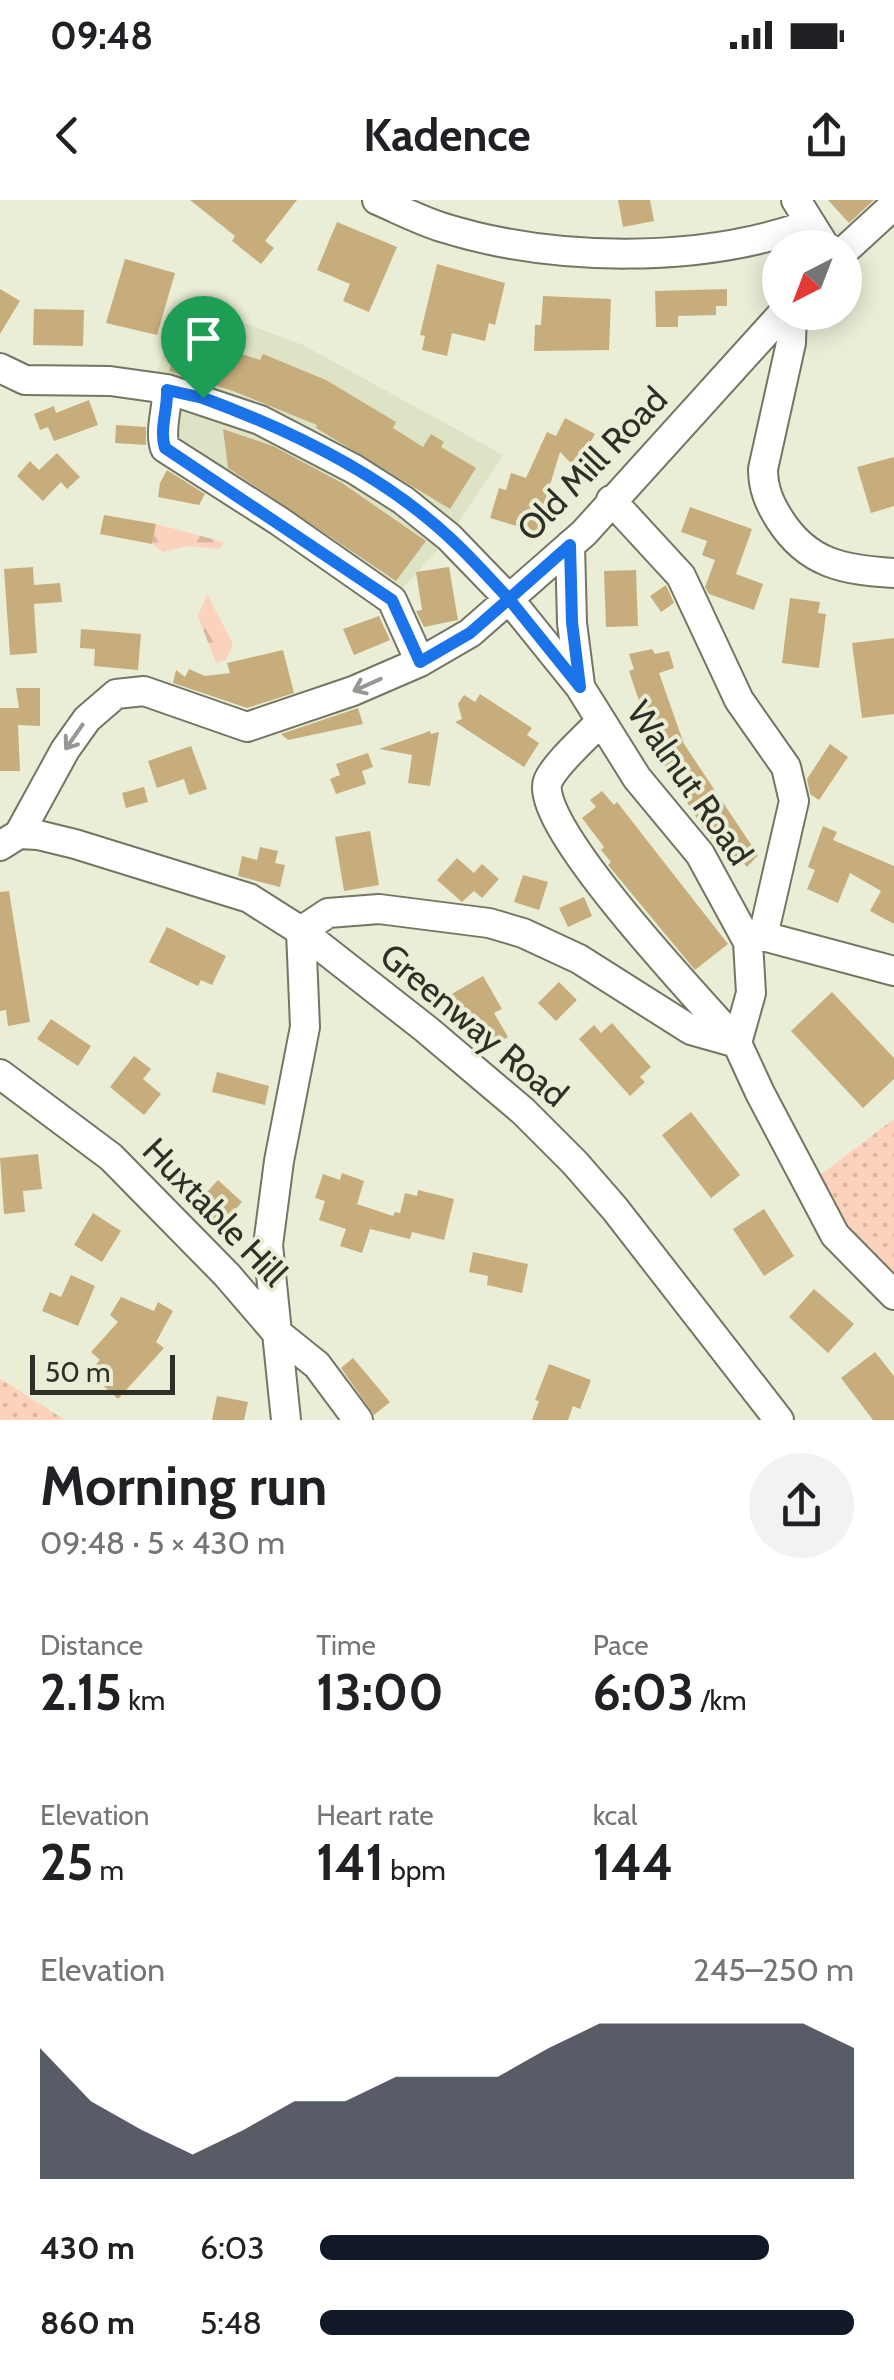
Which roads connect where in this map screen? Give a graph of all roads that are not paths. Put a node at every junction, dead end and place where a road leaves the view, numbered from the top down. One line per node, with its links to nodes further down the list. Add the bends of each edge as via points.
1 (377, 200): 3 (street, via 464,234 610,254 731,244)
2 (894, 205): 4 (street)
3 (811, 224)
4 (862, 234)
5 (767, 330): 9 (street, Old Mill Road)
6 (791, 330): 11 (street, via 763,488 794,541 819,558 842,568)
7 (0, 368): 8 (street, Walnut Road, via 26,380)
8 (167, 390): 12 (street, Walnut Road, via 260,420 354,468 449,536); 13 (street, via 165,448 392,600)
9 (611, 500): 10 (street, Old Mill Road); 18 (street, via 681,576 739,700 786,768 794,801)
10 (570, 545): 12 (street, Old Mill Road); 14 (street, Walnut Road)
11 (894, 573)
12 (509, 599): 13 (street, Old Mill Road, via 470,633); 14 (street, Walnut Road)
13 (420, 662): 16 (street, Old Mill Road, one-way to 16, via 247,727 144,691 116,694 87,719)
14 (580, 687): 15 (street, Walnut Road)
15 (599, 723): 18 (street, Walnut Road); 20 (street, via 548,782 547,801 596,881)
16 (10, 840): 17 (street, Greenway Road, via 38,835 249,898)
17 (301, 931): 20 (street, via 328,914 378,909 489,923 579,958 691,1030); 23 (street, via 305,1028 268,1245); 26 (street, Greenway Road, via 426,1029 575,1163)
18 (756, 939): 19 (street); 20 (street, Walnut Road)
19 (894, 971)
20 (737, 1042): 22 (street, via 835,1236)
21 (0, 1074): 23 (street, Huxtable Hill, via 111,1157)
22 (894, 1295)
23 (276, 1332): 24 (street); 25 (street, Huxtable Hill, via 317,1365)
24 (286, 1420)
25 (358, 1420)
26 (779, 1420)

